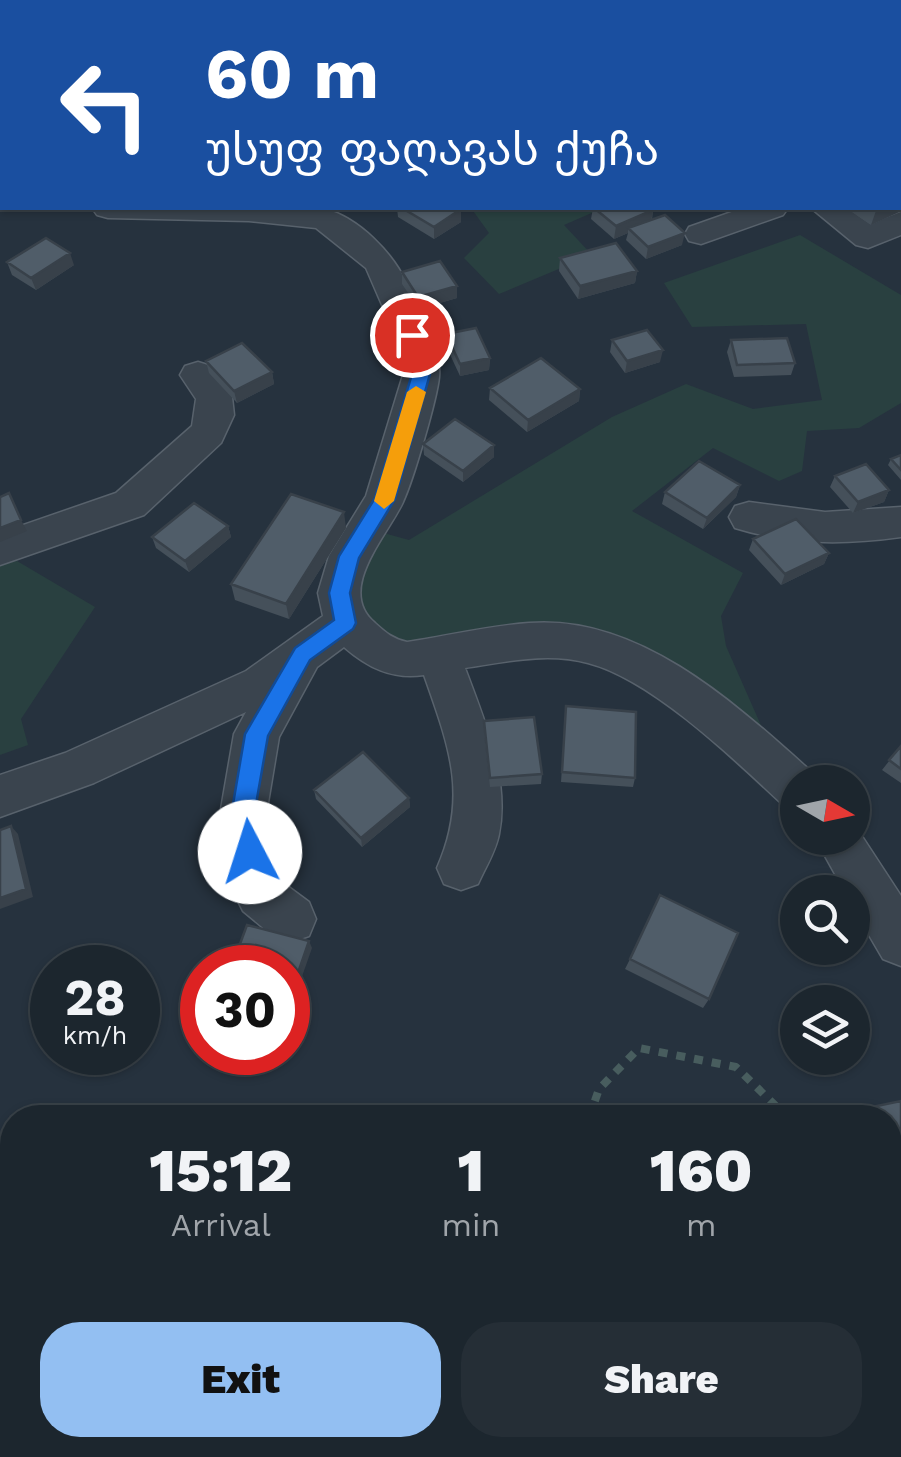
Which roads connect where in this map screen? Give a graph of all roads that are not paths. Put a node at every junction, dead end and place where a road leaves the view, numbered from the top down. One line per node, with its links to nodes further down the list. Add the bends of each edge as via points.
1 (250, 210): 10 (street, via 325,219 380,262 421,374 385,499 349,556 339,593)
2 (767, 210): 5 (street)
3 (830, 210): 4 (street, via 868,238)
4 (901, 222)
5 (701, 234)
6 (198, 375): 9 (street, via 214,397 208,433 130,504)
7 (750, 517): 8 (street, via 841,529)
8 (901, 522)
9 (0, 549)
10 (345, 623): 11 (street); 12 (street, via 380,653)
11 (303, 654): 14 (street, via 262,684 78,769); 17 (street, via 257,734 244,810 260,895)
12 (438, 658): 13 (street, via 532,640 588,645 629,660 722,720); 16 (street, via 458,708 478,797 476,832)
13 (780, 772)
14 (0, 796)
15 (848, 855): 18 (street)
16 (461, 868)
17 (290, 919)
18 (901, 942)

